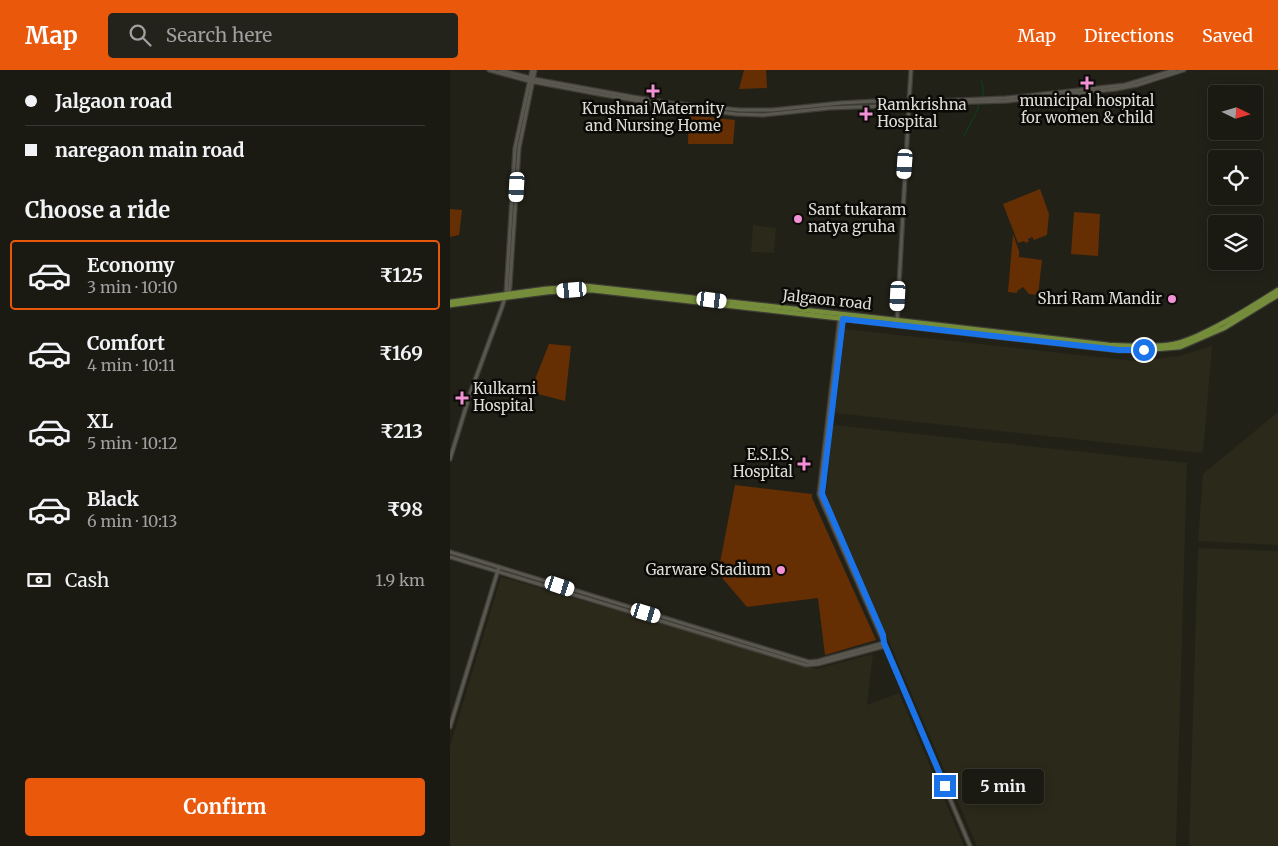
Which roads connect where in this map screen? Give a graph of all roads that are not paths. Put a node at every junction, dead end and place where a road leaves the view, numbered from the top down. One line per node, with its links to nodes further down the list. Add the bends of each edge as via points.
1 (489, 70): 7 (street)
2 (500, 70): 7 (street)
3 (534, 70): 7 (street)
4 (911, 70): 8 (street)
5 (1175, 70): 8 (street, via 1125,85 1006,98)
6 (1184, 70): 8 (street, via 1121,88 1007,101)
7 (532, 80): 8 (street, via 740,110 876,101); 10 (street, via 515,152)
8 (909, 103): 14 (street)
9 (1278, 290): 14 (highway, Jalgaon road, via 1213,328 1178,344 1168,345 1109,345)
10 (507, 295): 12 (highway, Jalgaon road); 13 (highway, Jalgaon road, via 591,290); 15 (street, via 471,391)
11 (1278, 295): 13 (highway, Jalgaon road, via 1224,328 1180,347 1145,350 1119,350)
12 (450, 303)
13 (842, 316): 14 (highway, Jalgaon road); 21 (street, via 822,494)
14 (897, 321)
15 (450, 460)
16 (450, 552): 18 (street)
17 (450, 557): 19 (street)
18 (498, 567): 19 (street); 20 (street)
19 (497, 572): 20 (street); 22 (street)
20 (635, 611): 21 (street, via 810,662)
21 (885, 644): 23 (street)
22 (450, 727)
23 (970, 846)

